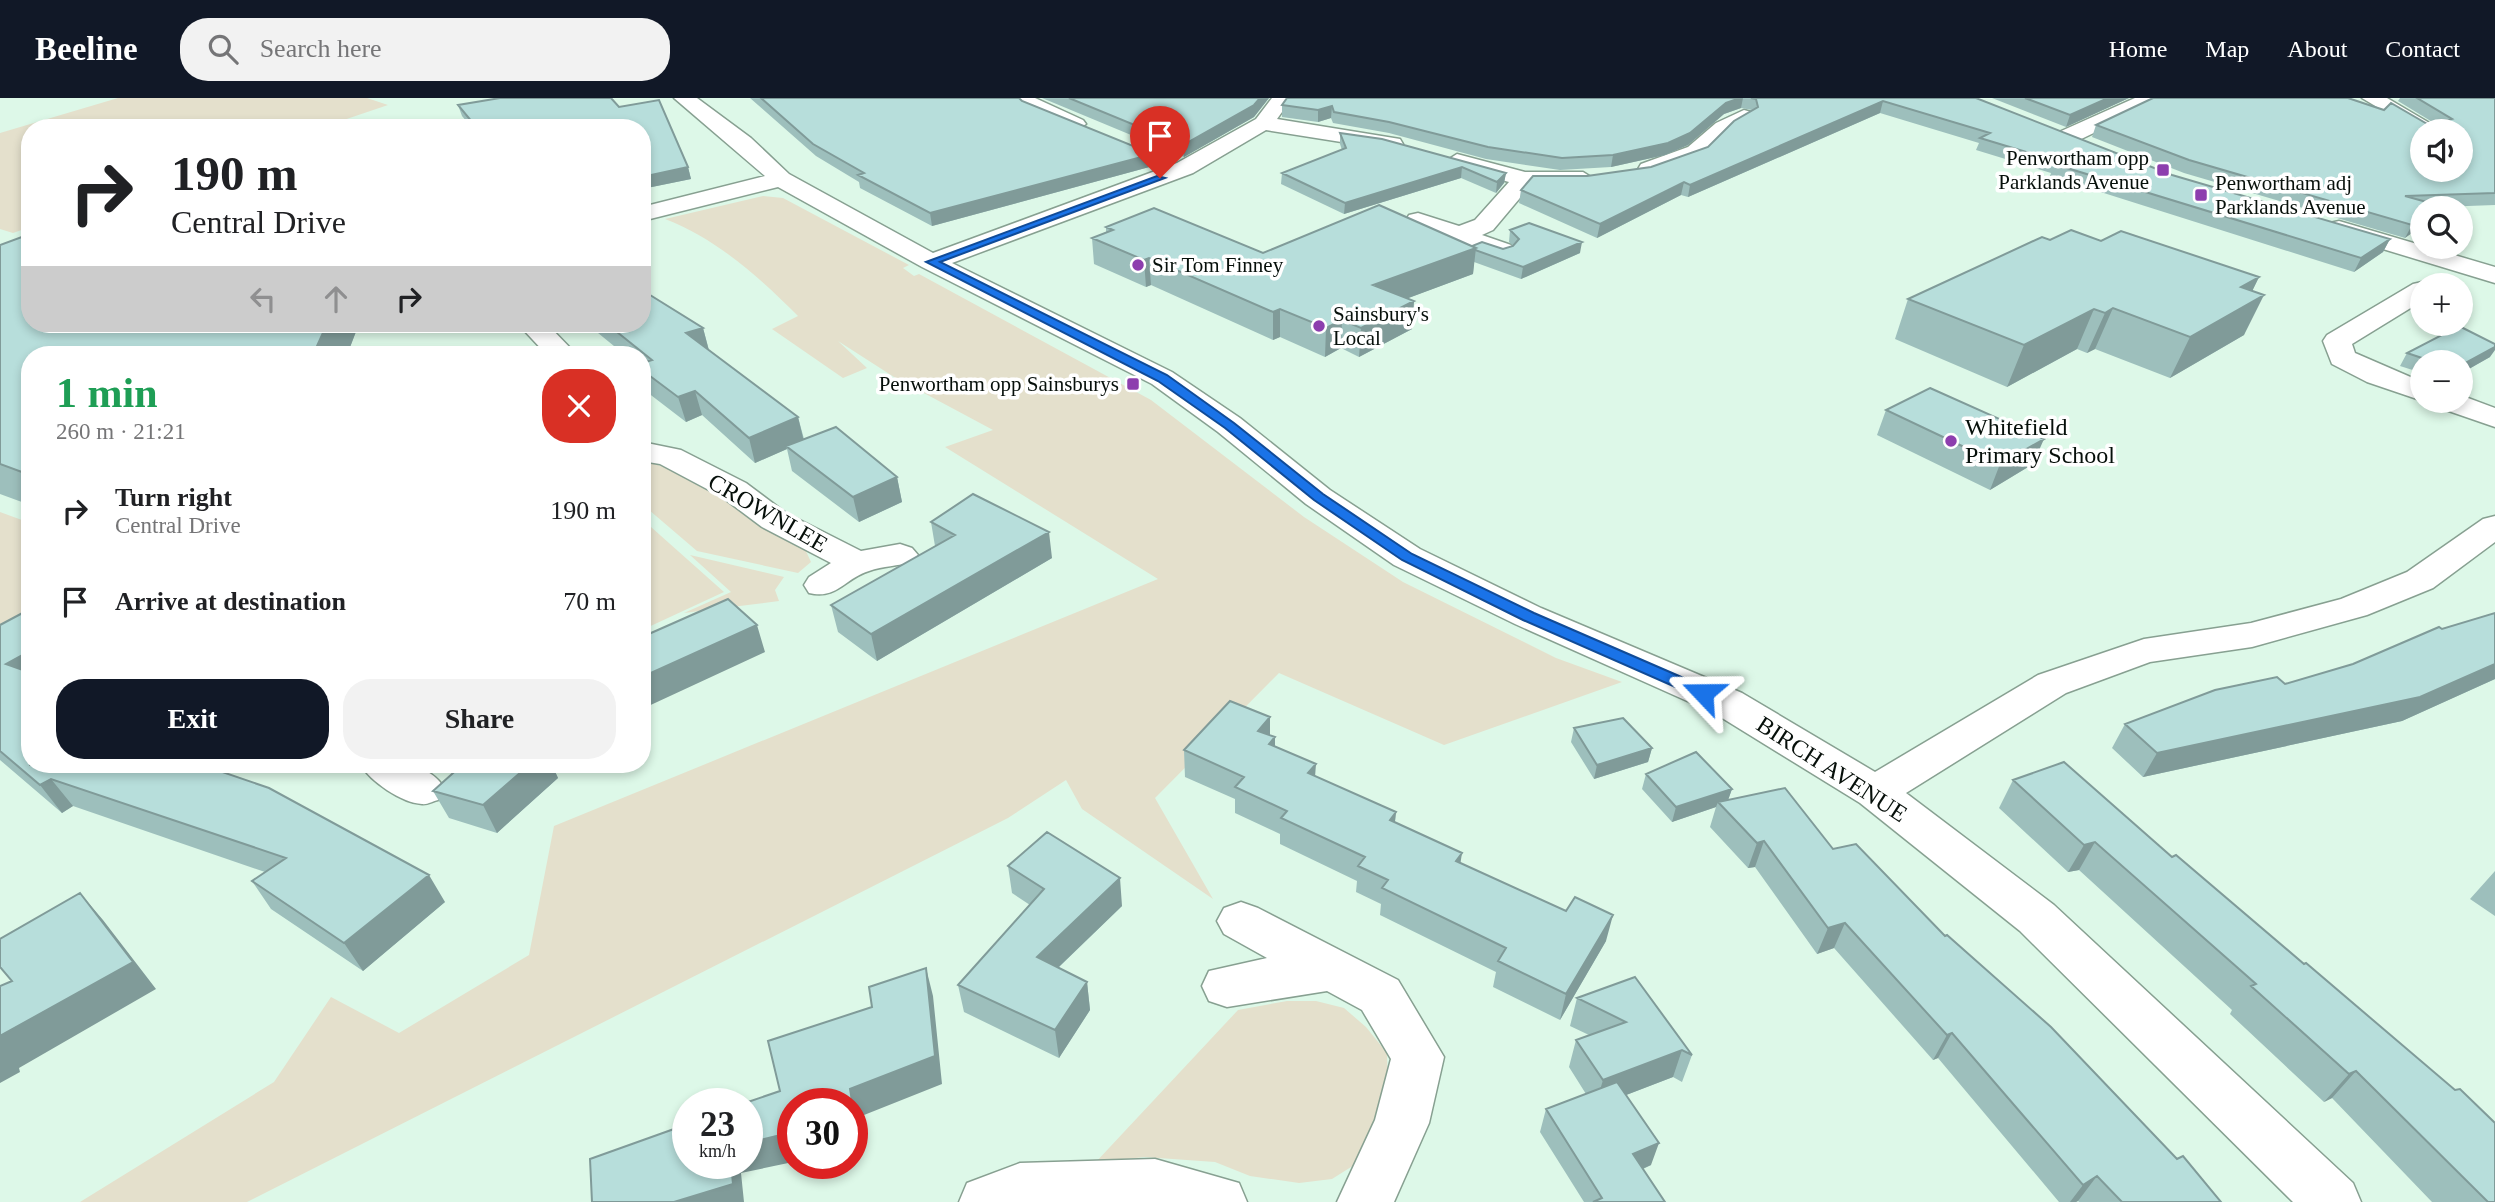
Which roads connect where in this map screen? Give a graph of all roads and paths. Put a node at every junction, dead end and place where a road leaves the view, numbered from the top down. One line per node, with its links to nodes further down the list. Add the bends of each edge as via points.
1 (684, 98): 21 (street, BIRCH AVENUE)
2 (1024, 98): 12 (street, via 1031,106)
3 (1282, 98): 9 (street)
4 (2151, 98): 13 (street)
5 (2372, 98): 8 (street)
6 (1718, 109): 7 (street)
7 (1744, 116): 10 (street); 19 (street, via 1723,127 1696,152)
8 (2410, 119)
9 (1262, 123): 15 (street); 18 (street)
10 (1768, 124)
11 (2042, 127): 13 (street)
12 (1095, 132)
13 (2067, 137): 14 (street)
14 (2091, 147)
15 (1409, 148)
16 (1434, 155): 22 (street)
17 (1160, 158): 18 (street)
18 (1185, 168): 28 (street)
19 (1627, 174)
20 (1599, 177): 22 (street)
21 (781, 179): 23 (street); 28 (street, BIRCH AVENUE)
22 (1524, 179): 26 (street, via 1484,225)
23 (651, 212)
24 (1418, 220): 26 (street)
25 (2320, 222): 29 (street)
26 (1460, 234): 27 (street)
27 (1502, 250)
28 (931, 262): 45 (street, BIRCH AVENUE, via 1162,378 1318,497 1407,557 1528,617 1728,703)
29 (2464, 265): 30 (street); 31 (street)
30 (2450, 273)
31 (2495, 275)
32 (2410, 297): 35 (street, via 2337,341 2342,358)
33 (541, 333): 34 (street)
34 (554, 346)
35 (2410, 387)
36 (2473, 410): 37 (street)
37 (2495, 418)
38 (651, 453): 41 (street, CROWNLEE, via 670,457 724,485 774,520)
39 (2495, 526): 45 (street, via 2420,580 2354,607 2252,635 2144,651 2052,684)
40 (900, 555): 41 (street)
41 (856, 562): 42 (street, CROWNLEE)
42 (822, 585)
43 (396, 773): 44 (street)
44 (423, 789)
45 (1875, 792): 52 (street, BIRCH AVENUE, via 2037,918)
46 (1241, 921): 47 (street)
47 (1332, 970): 48 (street); 51 (street, via 1380,995 1418,1057 1402,1123)
48 (1227, 986)
49 (987, 1202): 50 (street, via 1020,1190 1155,1186)
50 (1219, 1202)
51 (1365, 1202)
52 (2333, 1202)

